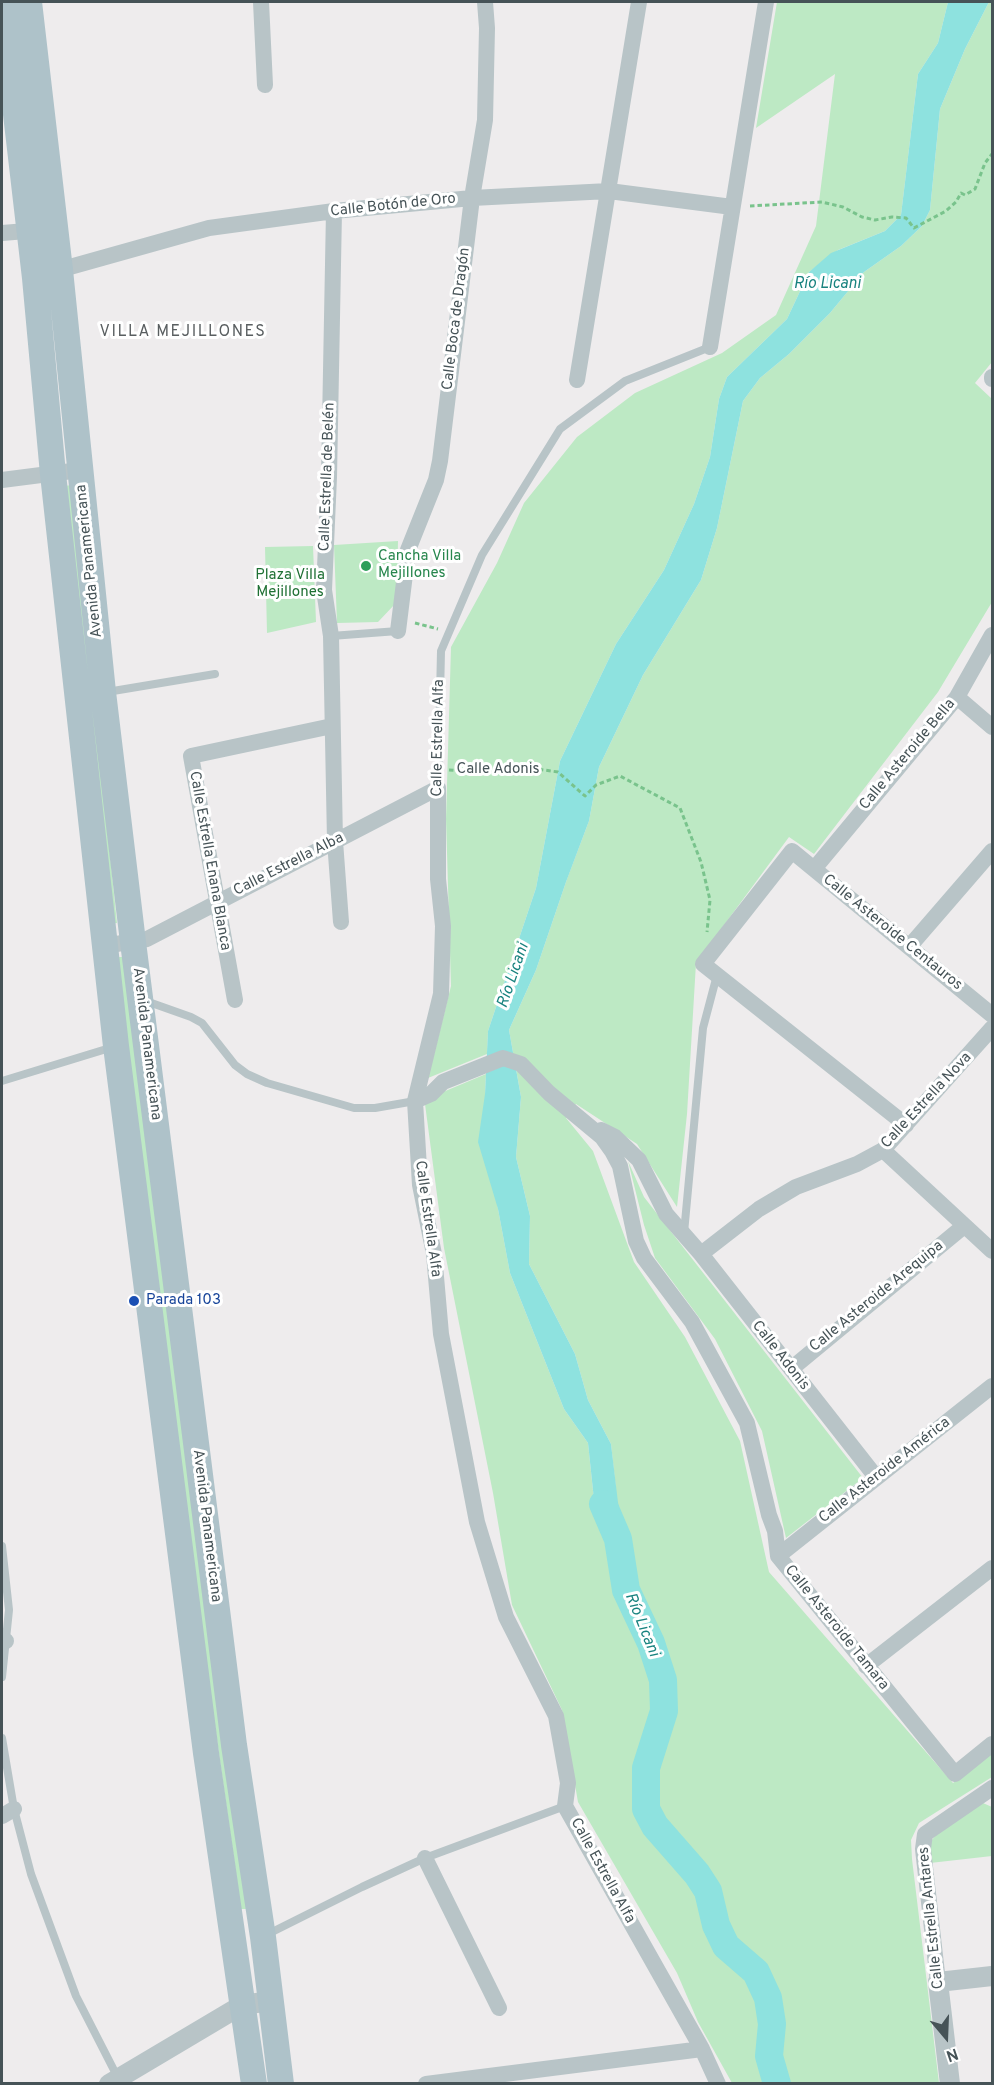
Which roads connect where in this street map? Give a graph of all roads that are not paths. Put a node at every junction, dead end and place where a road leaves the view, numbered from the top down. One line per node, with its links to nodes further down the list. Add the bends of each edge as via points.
1 (3, 2): 7 (main road, Avenida Panamericana)
2 (29, 2): 13 (main road, Avenida Panamericana)
3 (261, 2): 8 (street)
4 (485, 2): 10 (street, Calle Boca de Dragón, via 485,120)
5 (639, 2): 9 (street)
6 (766, 2): 11 (street)
7 (6, 71): 14 (main road, Avenida Panamericana)
8 (265, 85)
9 (609, 191): 10 (street, Calle Botón de Oro); 11 (street, Calle Botón de Oro); 19 (street)
10 (472, 198): 12 (street, Calle Botón de Oro); 23 (street, Calle Boca de Dragón, via 440,461 408,550)
11 (732, 207): 18 (street)
12 (334, 211): 16 (street, Calle Botón de Oro, via 209,228); 25 (street, Calle Estrella de Belén, via 324,590)
13 (55, 229): 14 (street); 16 (main road, Avenida Panamericana)
14 (30, 231): 15 (street); 17 (main road, Avenida Panamericana)
15 (2, 233)
16 (60, 270): 17 (street, Calle Botón de Oro); 20 (main road, Avenida Panamericana)
17 (35, 278): 21 (main road, Avenida Panamericana)
18 (710, 347): 31 (lane, Calle Estrella Alfa, via 625,381 561,429 483,555 441,651)
19 (577, 380)
20 (80, 470): 21 (street); 27 (main road, Avenida Panamericana)
21 (53, 474): 22 (street); 38 (main road, Avenida Panamericana)
22 (2, 480)
23 (398, 625): 25 (lane)
24 (993, 635): 28 (street, Calle Asteroide Bella)
25 (331, 636): 29 (street, Calle Estrella de Belén)
26 (215, 674): 27 (lane)
27 (103, 692): 37 (main road, Avenida Panamericana)
28 (957, 697): 30 (street); 34 (street, Calle Asteroide Bella)
29 (332, 726): 32 (street, Calle Estrella de Belén); 35 (street, Calle Estrella Enana Blanca, via 191,756)
30 (993, 727)
31 (438, 788): 32 (street, Calle Estrella Alba); 47 (street, Calle Estrella Alfa, via 441,994)
32 (336, 841): 35 (street, Calle Estrella Alba); 36 (street, Calle Estrella de Belén)
33 (993, 851): 39 (street)
34 (814, 869): 39 (street, Calle Asteroide Centauros); 40 (street, Calle Asteroide Centauros, via 792,851)
35 (216, 903): 37 (street, Calle Estrella Alba, via 147,939); 42 (street, Calle Estrella Enana Blanca)
36 (341, 922)
37 (133, 942): 38 (street, Calle Estrella Alba); 41 (main road, Avenida Panamericana)
38 (104, 946): 45 (main road, Avenida Panamericana)
39 (909, 947): 43 (street, Calle Asteroide Centauros)
40 (710, 969): 49 (street); 52 (lane)
41 (140, 998): 47 (lane, via 202,1023 236,1065 267,1083 354,1108); 70 (main road, Avenida Panamericana, via 234,1744)
42 (235, 1000)
43 (993, 1016)
44 (993, 1028): 49 (street, Calle Estrella Nova)
45 (116, 1046): 46 (lane); 71 (main road, Avenida Panamericana, via 206,1753)
46 (2, 1082)
47 (415, 1101): 48 (street, via 431,1094 443,1082 503,1058 521,1064); 67 (street, Calle Estrella Alfa, via 420,1185 434,1254 441,1334 477,1522 506,1617 556,1716 568,1783)
48 (579, 1118): 52 (street, Calle Adonis, via 615,1137 639,1160 666,1214); 59 (street, Calle Asteroide Tamara, via 612,1151 620,1166 636,1241 644,1258 692,1322 747,1423)
49 (906, 1125): 50 (street, Calle Estrella Nova)
50 (884, 1150): 51 (street); 54 (street, Calle Estrella Nova, via 796,1187 759,1209)
51 (964, 1226): 53 (street); 55 (street, Calle Asteroide Arequipa)
52 (684, 1235): 54 (street, Calle Adonis)
53 (993, 1251)
54 (701, 1254): 55 (street, Calle Adonis)
55 (791, 1369): 57 (street, Calle Adonis)
56 (993, 1386): 57 (street, Calle Asteroide América)
57 (876, 1477): 59 (street, Calle Asteroide América)
58 (2, 1546): 61 (lane, via 9,1610)
59 (778, 1556): 62 (street, Calle Asteroide Tamara)
60 (993, 1568): 62 (street)
61 (4, 1641): 63 (lane)
62 (866, 1666): 65 (street, Calle Asteroide Tamara, via 955,1774)
63 (2, 1677)
64 (2, 1738): 68 (lane)
65 (993, 1744)
66 (990, 1792): 73 (street, Calle Estrella Antares, via 925,1834)
67 (565, 1806): 69 (lane); 77 (street, Calle Estrella Alfa)
68 (8, 1812): 78 (lane, via 76,1996)
69 (425, 1858): 70 (lane); 76 (street)
70 (263, 1937): 71 (street); 74 (main road, Avenida Panamericana)
71 (234, 1941): 75 (main road, Avenida Panamericana)
72 (993, 1976): 73 (street)
73 (938, 1982): 83 (street, Calle Estrella Antares)
74 (272, 2001): 75 (street); 80 (main road, Avenida Panamericana)
75 (242, 2005): 78 (street); 79 (main road, Avenida Panamericana)
76 (499, 2008)
77 (702, 2049): 81 (street); 82 (street, Calle Estrella Alfa)
78 (113, 2081)
79 (254, 2084)
80 (281, 2084)
81 (426, 2084)
82 (718, 2084)
83 (950, 2084)

